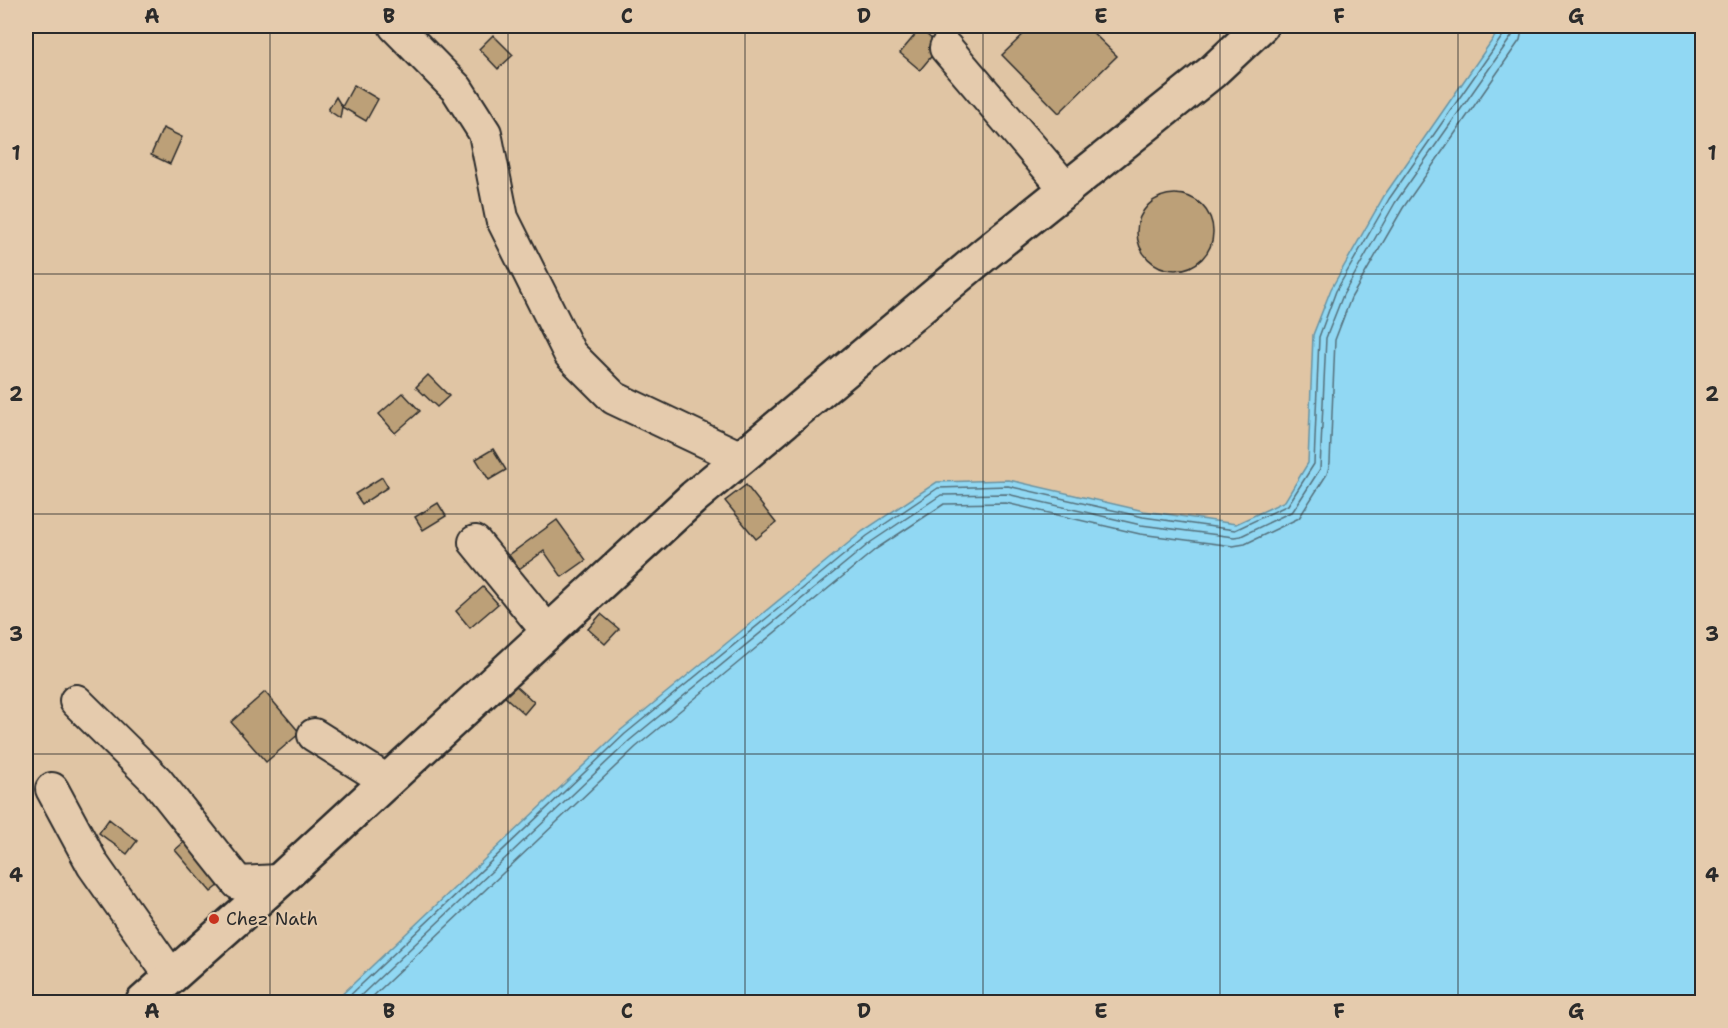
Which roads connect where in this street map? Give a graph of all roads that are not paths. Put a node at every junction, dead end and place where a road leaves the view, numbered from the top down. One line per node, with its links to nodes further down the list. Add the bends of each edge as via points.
1 (395, 26): 5 (street, via 457,89 484,133 502,218 570,354 614,398)
2 (1262, 26): 4 (main road, via 1212,72)
3 (946, 48): 4 (street)
4 (1067, 190): 5 (main road)
5 (741, 458): 7 (main road)
6 (475, 542): 7 (street)
7 (550, 630): 10 (main road)
8 (76, 701): 12 (street, via 157,781 238,883)
9 (314, 735): 10 (street)
10 (387, 781): 12 (main road)
11 (52, 789): 13 (street, via 93,865)
12 (279, 881): 13 (main road)
13 (171, 976): 14 (main road)
14 (143, 1002)

